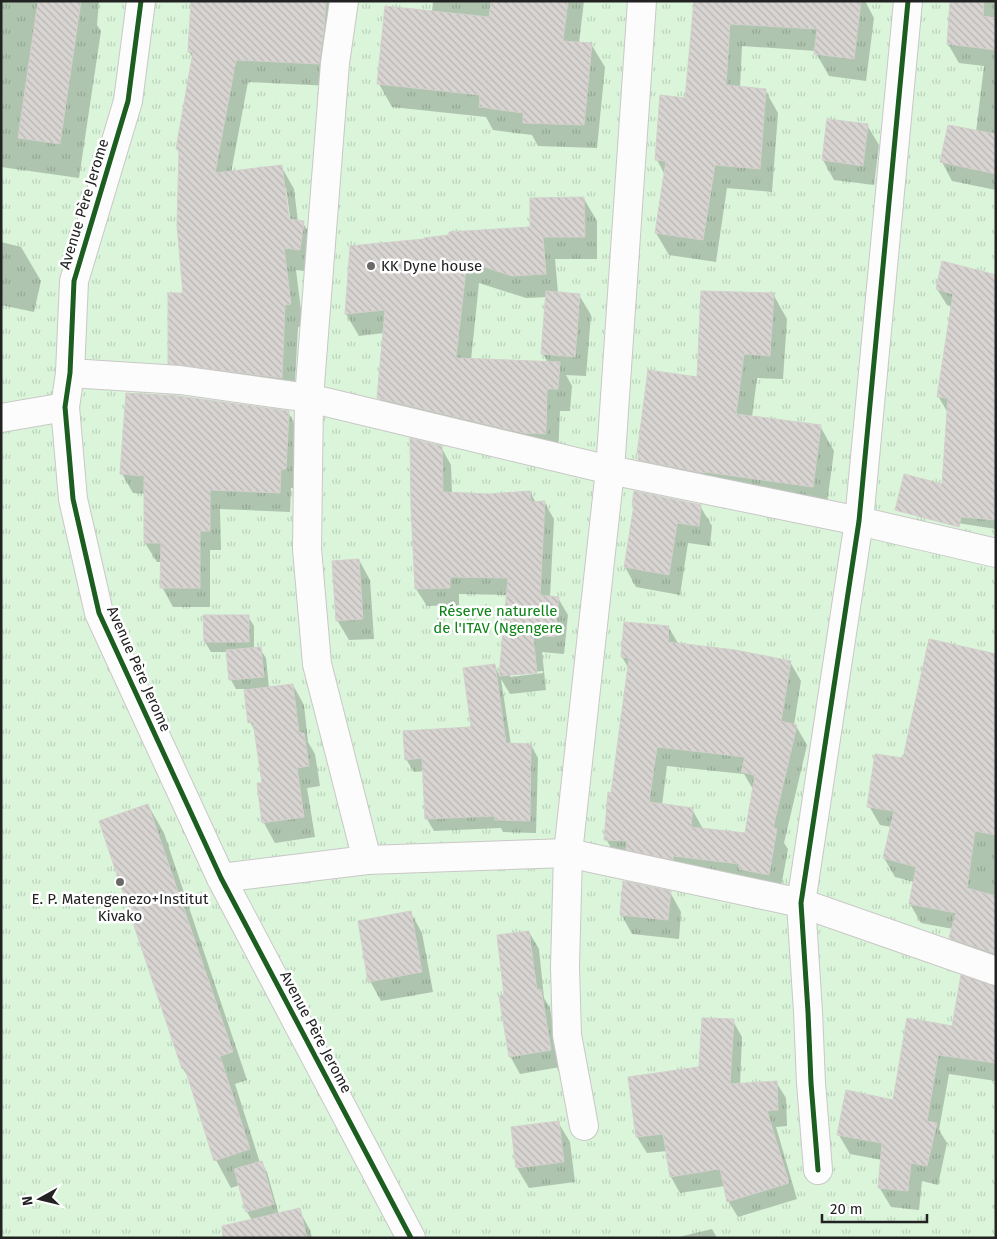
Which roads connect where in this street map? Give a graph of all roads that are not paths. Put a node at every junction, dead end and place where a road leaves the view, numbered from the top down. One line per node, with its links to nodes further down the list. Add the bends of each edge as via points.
1 (141, 1): 5 (street, Avenue Père Jerome, via 128,100 74,281)
2 (344, 1): 6 (street, via 335,63)
3 (642, 1): 9 (street)
4 (908, 1): 10 (street)
5 (70, 373): 6 (street, via 180,380); 7 (street, Avenue Père Jerome)
6 (309, 398): 9 (street); 13 (street, via 307,549 317,664)
7 (65, 407): 8 (street); 14 (street, Avenue Père Jerome, via 73,499 99,613)
8 (1, 418)
9 (610, 470): 10 (street); 12 (street)
10 (859, 521): 11 (street); 15 (street)
11 (996, 553)
12 (568, 853): 13 (street); 15 (street); 17 (street, via 567,1035)
13 (367, 860): 14 (street)
14 (221, 878): 19 (street, Avenue Père Jerome)
15 (801, 903): 16 (street); 18 (street)
16 (996, 971)
17 (584, 1126)
18 (818, 1170)
19 (411, 1238)

